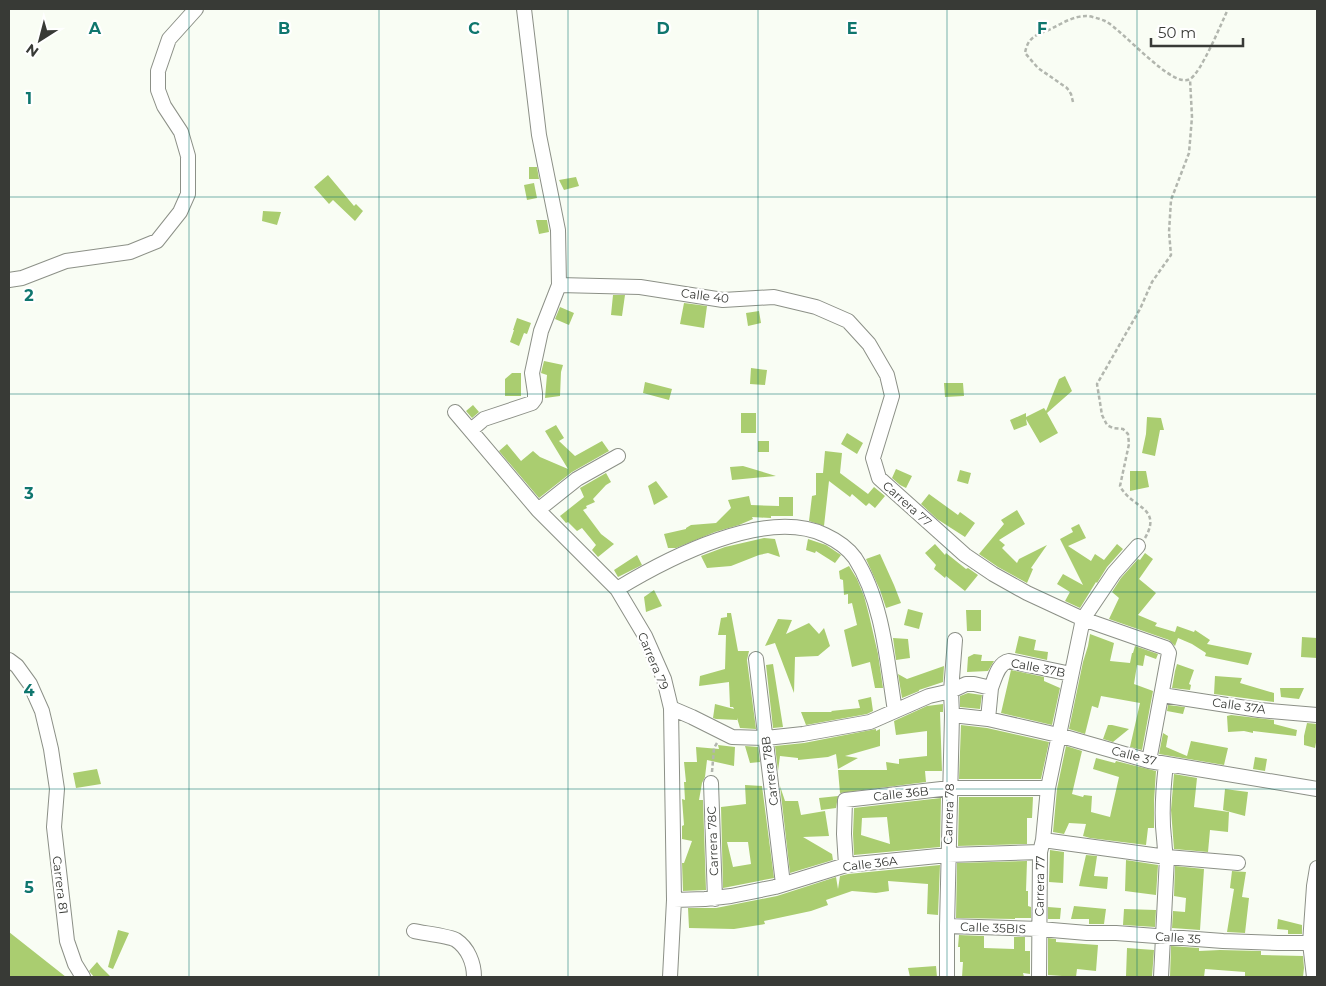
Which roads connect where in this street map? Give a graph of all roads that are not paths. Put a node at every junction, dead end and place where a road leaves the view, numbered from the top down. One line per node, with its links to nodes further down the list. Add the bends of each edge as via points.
1 (196, 9): 3 (street, via 169,39 158,71 158,90 181,132 188,156 188,194 180,212 157,242 130,252 66,261)
2 (524, 9): 4 (street, via 539,135 558,230)
3 (9, 280)
4 (559, 285): 5 (street, Calle 40, via 640,287 723,300 774,297 816,307); 7 (street, via 541,331 532,373 535,399 532,403 484,419)
5 (848, 321): 12 (street, Carrera 77, via 869,344 887,374 892,396 873,458 879,478 965,555 993,574)
6 (455, 412): 7 (street, Carrera 79)
7 (470, 430): 9 (street, Carrera 79)
8 (618, 456): 9 (street, via 577,479)
9 (538, 510): 11 (street, Carrera 79)
10 (1138, 546): 12 (street, Carrera 77, via 1114,572)
11 (616, 589): 20 (street, Carrera 79, via 645,636 664,678); 21 (street, via 644,572 707,543 761,528 790,526 816,530 839,542 854,557 865,578 884,636)
12 (1083, 619): 16 (street, Carrera 77); 19 (street, via 1166,648 1169,653)
13 (955, 645): 18 (street, Carrera 78)
14 (756, 659): 26 (street, Carrera 78B)
15 (9, 660): 48 (street, Carrera 81, via 30,684 42,711 51,749 58,789 54,827 67,941)
16 (1071, 674): 17 (street, Calle 37B, via 1009,661 1000,665); 25 (street, Carrera 77)
17 (991, 688): 18 (street, via 966,684); 24 (street, Calle 37B)
18 (951, 691): 21 (street, via 929,696); 22 (street, Carrera 78)
19 (1162, 695): 23 (street, Calle 37A); 27 (street)
20 (671, 708): 26 (street, via 732,737); 42 (street, Carrera 79)
21 (895, 711): 26 (street, via 870,722)
22 (952, 715): 24 (street, Calle 37); 30 (street, Carrera 78)
23 (1317, 715)
24 (988, 719): 25 (street, Calle 37)
25 (1058, 735): 27 (street, Calle 37); 31 (street, Carrera 77)
26 (766, 738): 39 (street, Carrera 78B)
27 (1149, 761): 28 (street, Calle 37)
28 (1166, 764): 32 (street, Calle 37); 35 (street, via 1162,792 1165,852)
29 (711, 784): 41 (street, Carrera 78C)
30 (950, 788): 31 (street, Calle 36B); 34 (street, Carrera 78); 37 (street, Calle 36B, via 845,800)
31 (1048, 788): 33 (street, Carrera 77)
32 (1317, 789)
33 (1041, 846): 34 (street, Calle 36A); 35 (street, Calle 36A); 44 (street, Carrera 77)
34 (948, 855): 37 (street, Calle 36A); 43 (street, Carrera 78)
35 (1168, 857): 36 (street, Calle 36A); 46 (street)
36 (1238, 863)
37 (846, 865): 39 (street, Calle 36A)
38 (1317, 868): 40 (street)
39 (783, 884): 41 (street, Calle 36A)
40 (1316, 886): 47 (street)
41 (715, 899): 42 (street, Calle 36A)
42 (674, 900): 50 (street, Carrera 79)
43 (947, 926): 44 (street, Calle 35BIS); 51 (street, Carrera 78)
44 (1040, 929): 46 (street, Calle 35); 52 (street, Carrera 77)
45 (414, 931): 49 (street, via 455,939 468,952)
46 (1163, 937): 47 (street, Calle 35, via 1223,942); 53 (street)
47 (1314, 943): 54 (street)
48 (83, 977)
49 (474, 977)
50 (670, 977)
51 (947, 977)
52 (1039, 977)
53 (1161, 977)
54 (1314, 977)

